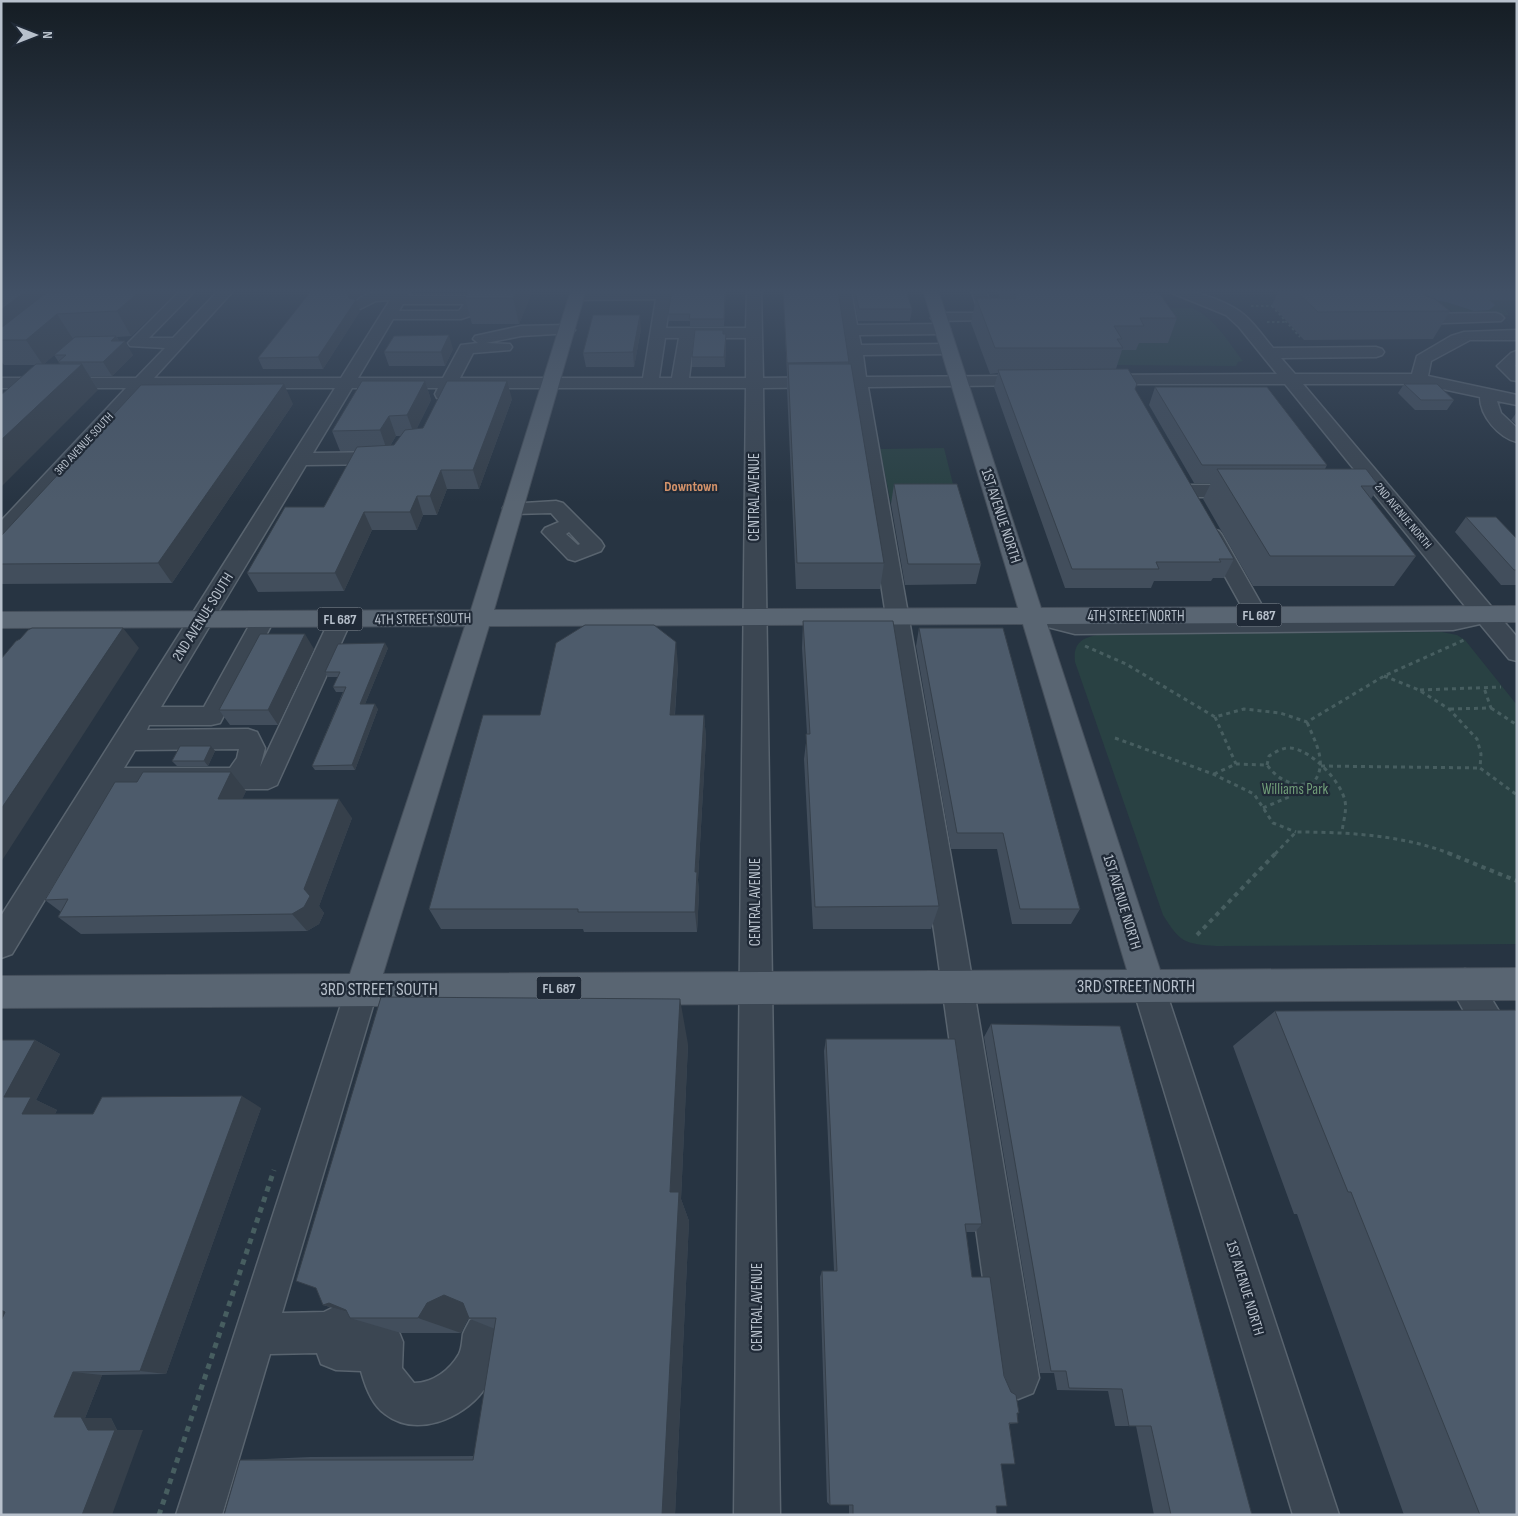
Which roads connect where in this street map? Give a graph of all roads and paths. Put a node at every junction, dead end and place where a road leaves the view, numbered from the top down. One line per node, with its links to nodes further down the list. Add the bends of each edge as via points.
1 (161, 361): 26 (street, 3RD AVENUE SOUTH)
2 (357, 361): 22 (street, 2ND AVENUE SOUTH)
3 (460, 361): 23 (street)
4 (494, 361): 23 (street)
5 (505, 361): 27 (street)
6 (557, 361): 27 (main road)
7 (654, 361): 28 (street)
8 (683, 361): 29 (street)
9 (754, 361): 30 (street, CENTRAL AVENUE)
10 (856, 361): 21 (lane)
11 (952, 361): 17 (main road, 1ST AVENUE NORTH)
12 (1274, 361): 20 (street, 2ND AVENUE NORTH)
13 (1387, 361): 16 (street)
14 (1422, 361): 16 (street)
15 (55, 365): 25 (street)
16 (1411, 379): 20 (street); 31 (street)
17 (958, 380): 18 (street); 21 (street); 47 (main road, 1ST AVENUE NORTH)
18 (1044, 380)
19 (1083, 380): 20 (street)
20 (1289, 380): 39 (street, 2ND AVENUE NORTH)
21 (859, 381): 30 (street); 46 (lane)
22 (347, 382): 23 (street); 26 (street, via 247,376); 36 (street, 2ND AVENUE SOUTH)
23 (448, 382): 33 (street)
24 (1, 383): 25 (street)
25 (35, 383): 26 (street)
26 (141, 383): 42 (street, 3RD AVENUE SOUTH)
27 (550, 383): 28 (street); 40 (main road)
28 (650, 383): 29 (street)
29 (680, 383): 30 (street)
30 (754, 383): 48 (street, CENTRAL AVENUE)
31 (1488, 394): 32 (street); 34 (street, via 1487,406 1491,414)
32 (1517, 400)
33 (435, 411)
34 (1517, 438)
35 (399, 450): 36 (street, via 394,458)
36 (300, 459): 52 (street, 2ND AVENUE SOUTH)
37 (1256, 491): 44 (street, via 1191,498)
38 (1357, 491): 39 (street)
39 (1382, 491): 45 (street, 2ND AVENUE NORTH)
40 (513, 508): 41 (street, via 556,507); 49 (main road)
41 (573, 522)
42 (1, 533)
43 (1517, 614): 45 (main road, 4TH STREET NORTH / FL 687)
44 (1257, 615): 45 (main road, 4TH STREET NORTH / FL 687); 47 (main road, 4TH STREET NORTH / FL 687)
45 (1485, 615): 47 (street, via 1453,622 1075,626); 56 (street, 2ND AVENUE NORTH)
46 (898, 616): 47 (main road, 4TH STREET NORTH / FL 687); 48 (main road, 4TH STREET NORTH / FL 687); 88 (lane)
47 (1032, 616): 87 (main road, 1ST AVENUE NORTH)
48 (754, 617): 49 (main road, 4TH STREET SOUTH / FL 687); 89 (street, CENTRAL AVENUE)
49 (480, 618): 50 (main road, 4TH STREET SOUTH / FL 687); 90 (main road)
50 (341, 619): 53 (main road, 4TH STREET SOUTH / FL 687); 75 (lane)
51 (1, 620): 52 (main road, 4TH STREET SOUTH / FL 687)
52 (201, 620): 53 (main road, 4TH STREET SOUTH / FL 687); 63 (street, 2ND AVENUE SOUTH)
53 (263, 620): 63 (street, via 211,716)
54 (1465, 640): 57 (path)
55 (1082, 644): 64 (path, via 1126,664)
56 (1517, 653)
57 (1384, 676): 60 (path); 65 (path)
58 (1501, 686): 59 (path)
59 (1484, 687): 60 (path); 61 (path)
60 (1419, 690): 62 (path)
61 (1491, 708): 62 (path); 66 (path)
62 (1449, 709): 72 (path, via 1477,739)
63 (141, 716): 68 (street, 2ND AVENUE SOUTH)
64 (1215, 718): 65 (path, via 1244,709 1280,713); 69 (path)
65 (1307, 722): 71 (path)
66 (1517, 725)
67 (1115, 738): 73 (path)
68 (127, 740): 74 (street, via 248,739 254,750); 76 (street, 2ND AVENUE SOUTH)
69 (1236, 764): 70 (path); 73 (path)
70 (1267, 765): 71 (path, via 1270,756 1283,748 1292,748); 77 (path, via 1282,781)
71 (1321, 766): 72 (path); 77 (path, via 1318,777); 81 (path, via 1335,779 1345,800)
72 (1480, 768): 78 (path)
73 (1213, 774): 79 (path, via 1254,794)
74 (238, 778): 75 (street); 76 (street)
75 (268, 778)
76 (103, 779): 84 (street, 2ND AVENUE SOUTH)
77 (1306, 785): 79 (path, via 1291,796)
78 (1517, 795)
79 (1263, 808): 80 (path, via 1273,823)
80 (1296, 832): 81 (path); 83 (path)
81 (1342, 832): 82 (path, via 1429,845)
82 (1517, 881)
83 (1197, 936)
84 (1, 944)
85 (1465, 984): 86 (main road, 3RD STREET NORTH / FL 687); 87 (main road, 3RD STREET NORTH / FL 687); 92 (street)
86 (1517, 984)
87 (1148, 985): 88 (main road, 3RD STREET NORTH / FL 687); 98 (street, 1ST AVENUE NORTH)
88 (958, 986): 89 (main road, 3RD STREET NORTH / FL 687); 95 (street)
89 (756, 988): 90 (main road, 3RD STREET SOUTH / FL 687); 97 (street, CENTRAL AVENUE)
90 (362, 990): 91 (main road, 3RD STREET SOUTH / FL 687); 93 (street)
91 (1, 992)
92 (1517, 1074)
93 (255, 1334): 94 (street, via 362,1337 380,1362 394,1395 409,1403 427,1404 445,1397 462,1384 475,1366); 96 (street)
94 (484, 1334)
95 (1018, 1378)
96 (199, 1515)
97 (757, 1515)
98 (1316, 1515)

